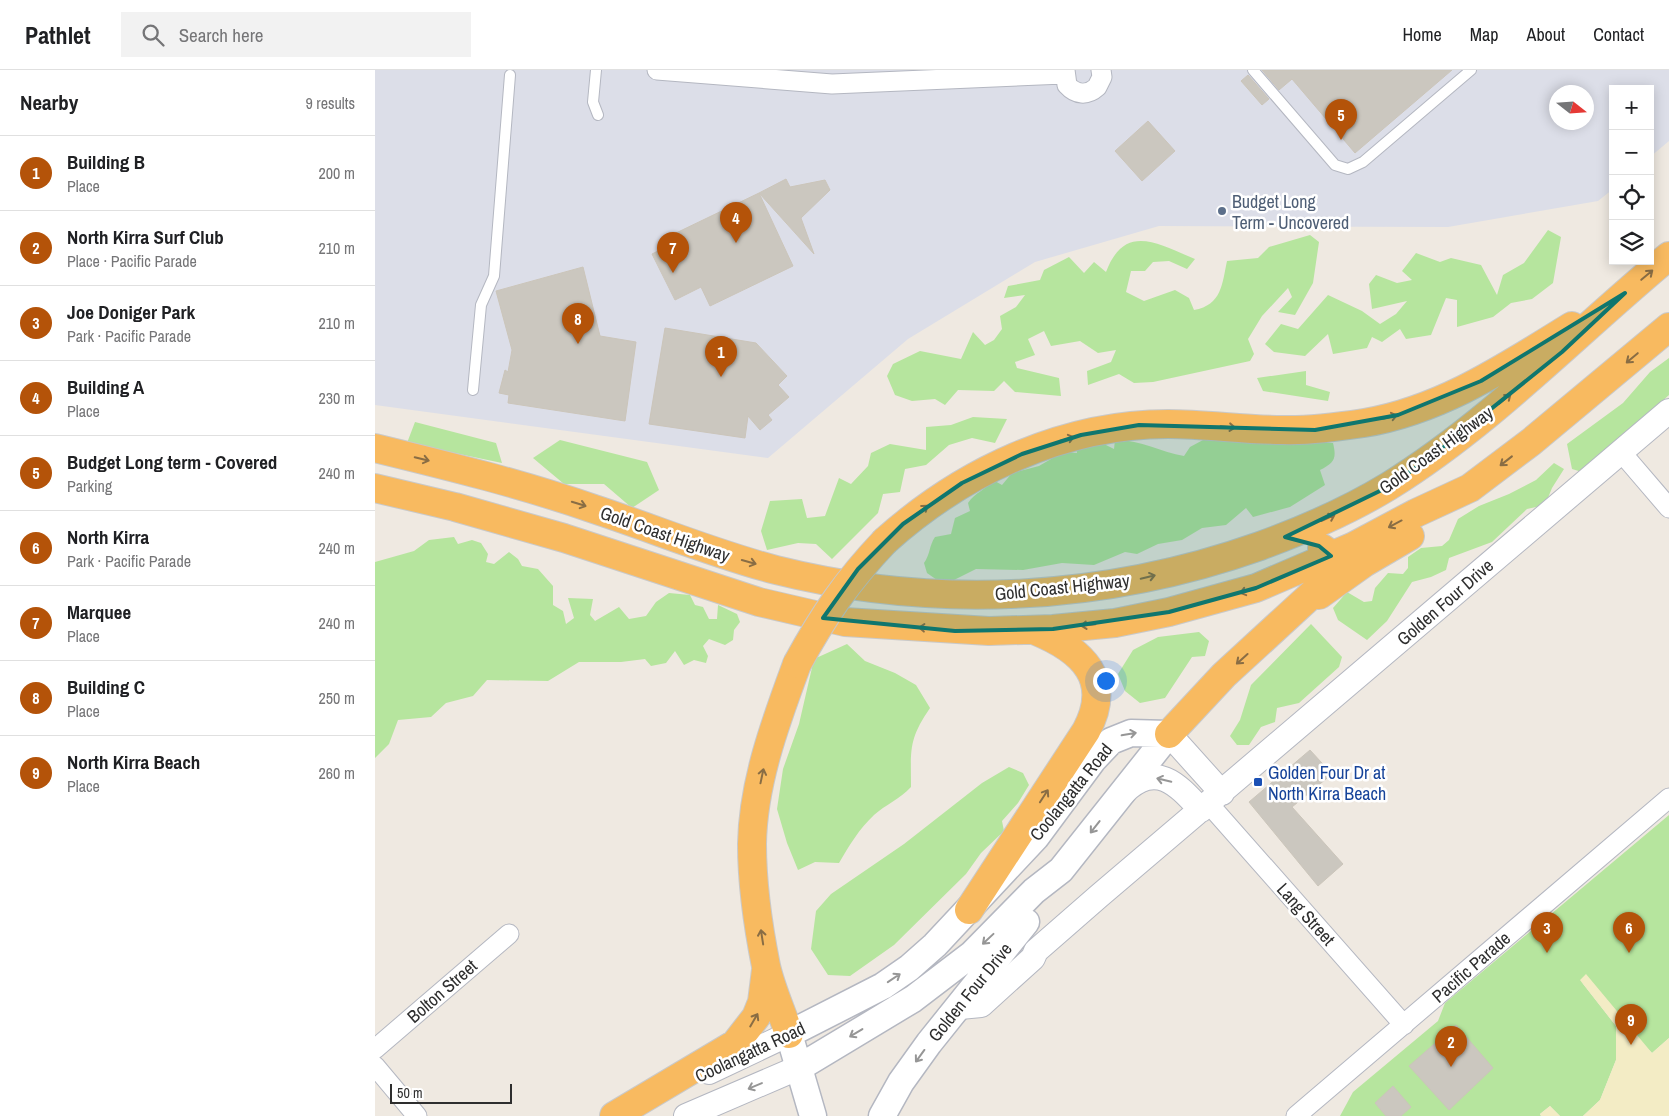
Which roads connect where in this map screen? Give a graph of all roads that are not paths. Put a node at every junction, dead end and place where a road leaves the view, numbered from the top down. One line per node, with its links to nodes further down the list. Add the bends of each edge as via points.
1 (596, 70): 8 (lane, via 593,102)
2 (657, 70): 7 (street, via 832,84)
3 (1103, 70): 7 (street, via 1097,87 1082,94 1067,85)
4 (1253, 70): 5 (lane, via 1335,165 1348,169 1363,162)
5 (1471, 70)
6 (511, 72): 12 (lane, via 494,276 481,306)
7 (1064, 72)
8 (597, 115)
9 (1669, 256): 10 (highway, Gold Coast Highway, one-way to 9)
10 (1625, 293): 19 (highway, Gold Coast Highway, one-way to 10, via 1288,536 1388,487 1555,359); 31 (highway, one-way to 10, bridge, via 753,873 755,811 777,718 797,664 832,603 885,541 936,499 983,471 1022,454 1109,429 1167,424 1315,430 1366,422 1427,405 1481,381)
11 (1669, 327): 17 (highway, Gold Coast Highway, one-way to 17, via 1531,442)
12 (473, 390)
13 (1669, 411): 15 (street, Golden Four Drive)
14 (375, 448): 19 (highway, Gold Coast Highway, one-way to 19, via 590,507 748,562 864,587 961,596 1045,593 1124,583)
15 (1621, 452): 18 (street); 26 (street, Golden Four Drive)
16 (375, 488): 22 (highway, Gold Coast Highway, one-way to 16, via 955,630 845,622 759,602 564,538)
17 (1470, 488): 20 (highway, Gold Coast Highway, one-way to 20); 21 (highway, via 1424,528 1364,563)
18 (1669, 508)
19 (1233, 555): 20 (highway, via 1310,543)
20 (1331, 556): 21 (highway, via 1332,566 1324,582); 22 (highway, Gold Coast Highway, one-way to 22, via 1256,588 1169,612 1115,623)
21 (1279, 626): 23 (highway, one-way to 23, via 1224,675)
22 (1034, 630): 28 (highway, one-way to 22, via 1086,731 1095,711 1096,688 1085,663 1066,644)
23 (1169, 734): 24 (main road, Coolangatta Road); 26 (street); 28 (main road, Coolangatta Road, one-way to 23, via 1036,837 1107,745 1131,733)
24 (1119, 797): 26 (street, one-way to 24, via 1161,778 1141,780); 27 (main road, Coolangatta Road, one-way to 27)
25 (1669, 798): 34 (street, Pacific Parade)
26 (1210, 802): 32 (street, Golden Four Drive, via 1036,951 1033,958); 34 (street, Lang Street)
27 (1061, 870): 30 (main road, Golden Four Drive, via 1039,906); 38 (main road, Coolangatta Road, one-way to 38, via 944,977)
28 (969, 910): 35 (main road, Coolangatta Road, one-way to 28, via 849,1005 909,968)
29 (509, 934): 36 (street, Bolton Street)
30 (1007, 945): 32 (lane); 33 (main road, Golden Four Drive)
31 (767, 967): 35 (highway); 40 (highway, one-way to 31, via 735,1044 757,1017)
32 (1005, 983): 33 (street, Golden Four Drive, via 981,1005 960,1008)
33 (949, 1017): 43 (main road, Golden Four Drive, one-way to 43, via 901,1082)
34 (1403, 1025): 44 (street, Pacific Parade)
35 (789, 1034): 38 (main road); 40 (street, Coolangatta Road)
36 (375, 1049)
37 (375, 1066): 39 (street)
38 (800, 1066): 41 (street, Coolangatta Road, one-way to 41); 42 (main road)
39 (417, 1116)
40 (614, 1116)
41 (686, 1116)
42 (813, 1116)
43 (882, 1116)
44 (1296, 1116)

